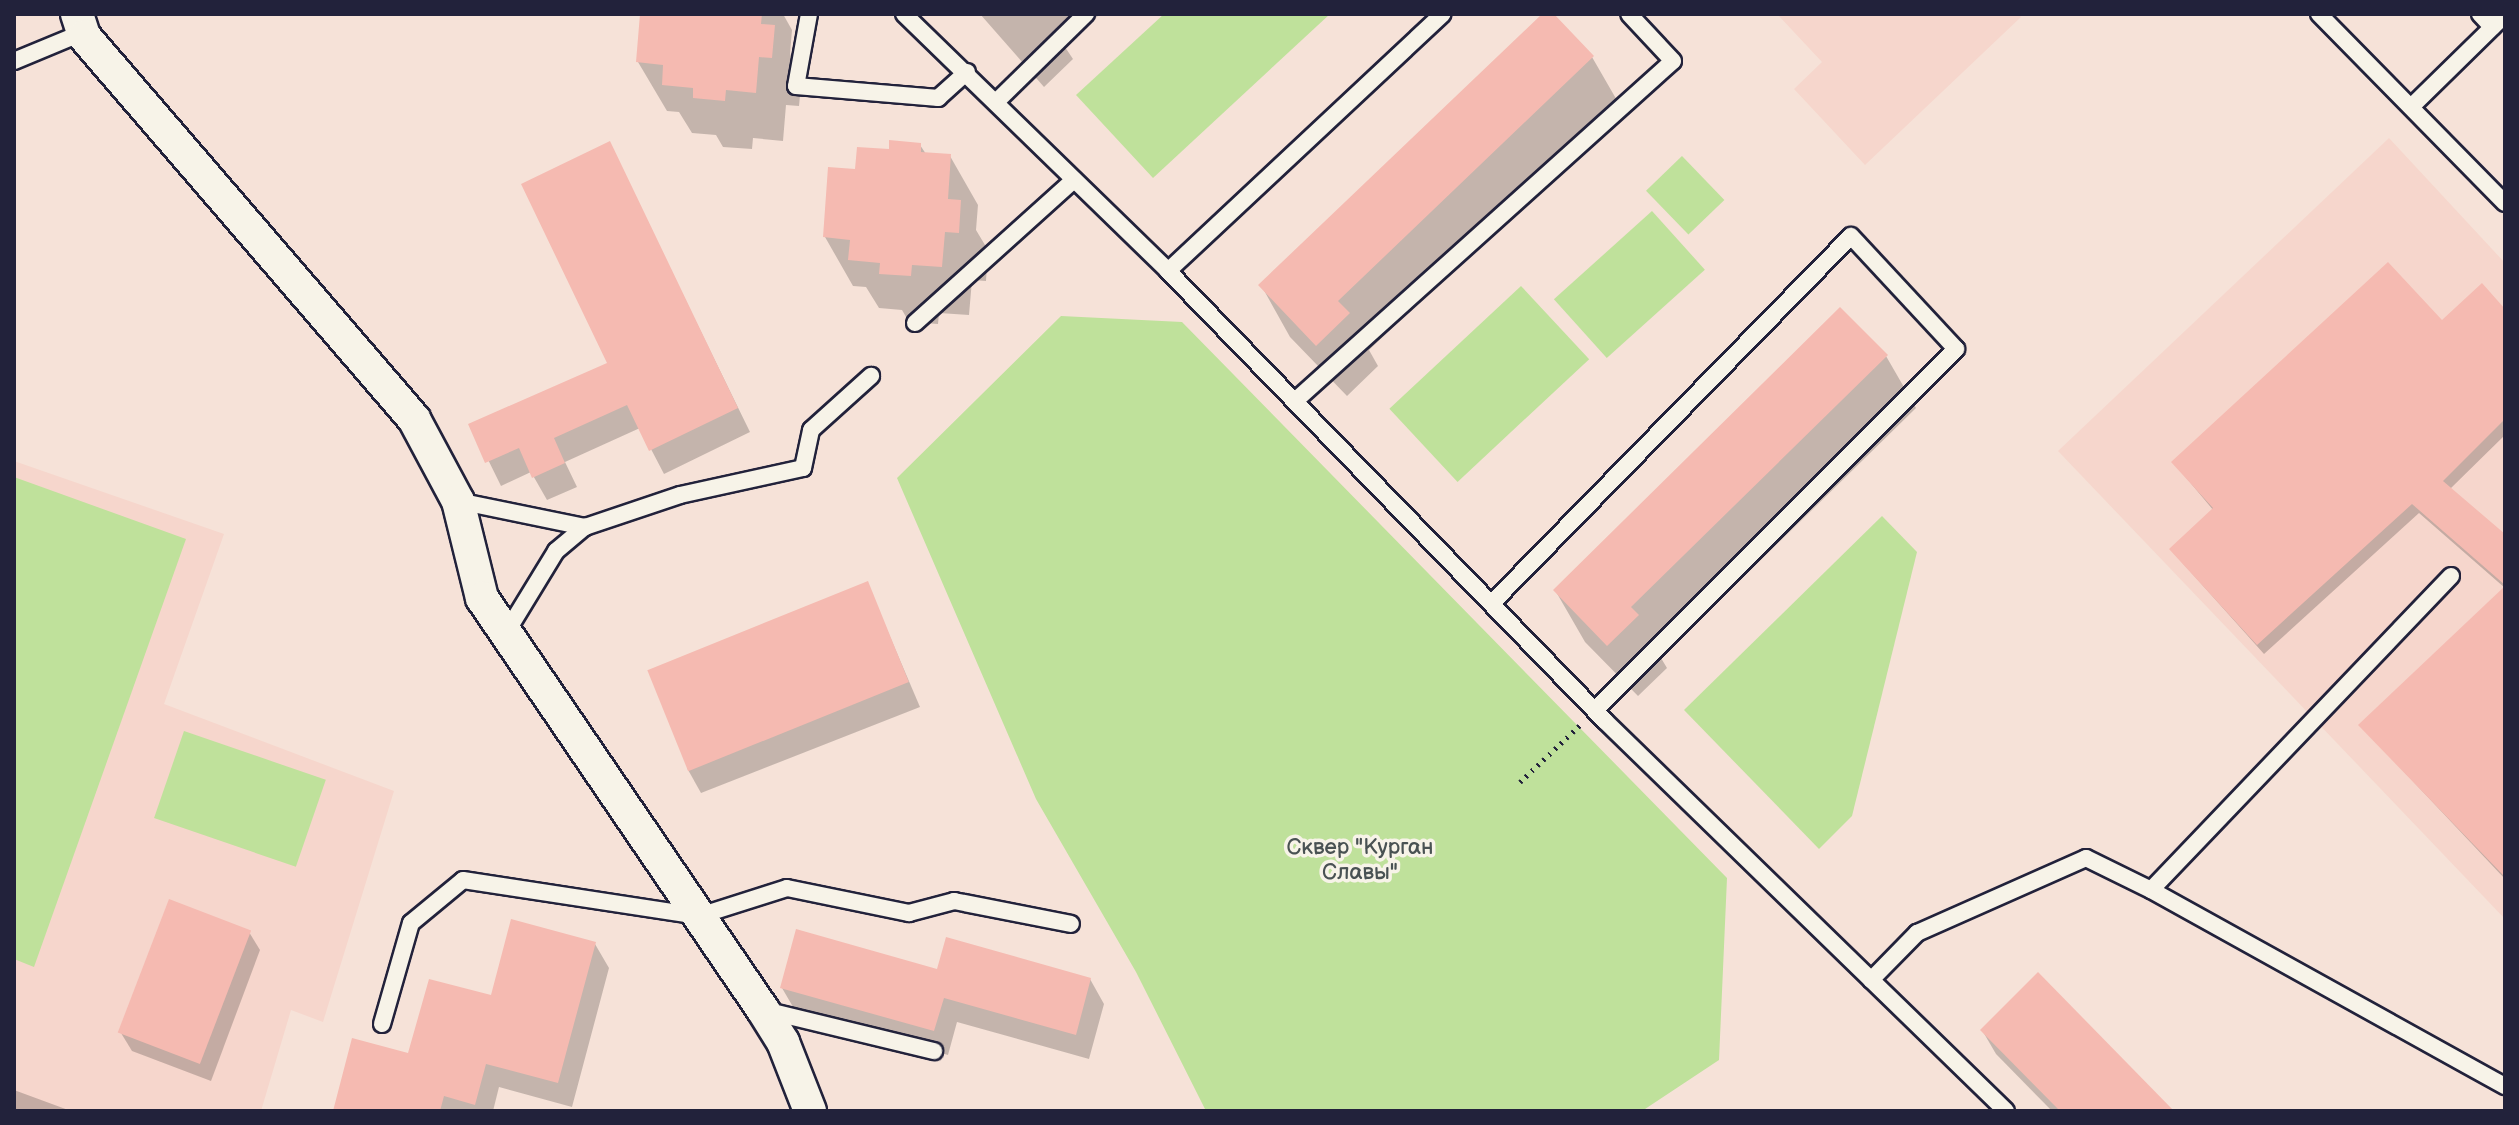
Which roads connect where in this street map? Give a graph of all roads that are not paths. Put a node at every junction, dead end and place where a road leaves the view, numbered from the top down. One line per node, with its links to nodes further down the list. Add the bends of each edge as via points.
1 (809, 14): 11 (lane, via 796,86 938,98)
2 (904, 14): 11 (lane)
3 (1086, 14): 12 (lane)
4 (1443, 14): 16 (lane)
5 (1629, 14): 19 (lane, via 1673,61)
6 (2319, 14): 13 (lane)
7 (2480, 14): 9 (lane)
8 (82, 21): 10 (lane); 20 (street, via 414,419)
9 (2499, 21): 13 (lane)
10 (14, 61)
11 (967, 72): 12 (lane)
12 (996, 102): 14 (lane)
13 (2411, 107): 15 (lane)
14 (1074, 180): 16 (lane); 17 (lane)
15 (2505, 203)
16 (1168, 271): 19 (lane)
17 (915, 323)
18 (871, 376): 21 (lane, via 811,430 803,468 680,495)
19 (1295, 401): 23 (lane)
20 (458, 501): 21 (lane); 24 (street, via 482,598)
21 (585, 527): 24 (lane, via 556,551)
22 (2451, 576): 26 (lane)
23 (1492, 603): 25 (lane); 25 (lane, via 1851,236 1956,349)
24 (506, 633): 27 (street)
25 (1595, 710): 29 (lane)
26 (2151, 890): 29 (lane, via 2086,858 1917,933); 33 (lane)
27 (699, 916): 28 (lane, via 787,888 909,913 954,901); 30 (street); 31 (lane, via 463,880 411,923)
28 (1071, 924)
29 (1871, 980): 35 (lane)
30 (763, 1010): 32 (lane); 34 (street, via 783,1042)
31 (382, 1024)
32 (934, 1051)
33 (2505, 1086)
34 (810, 1111)
35 (2006, 1111)

